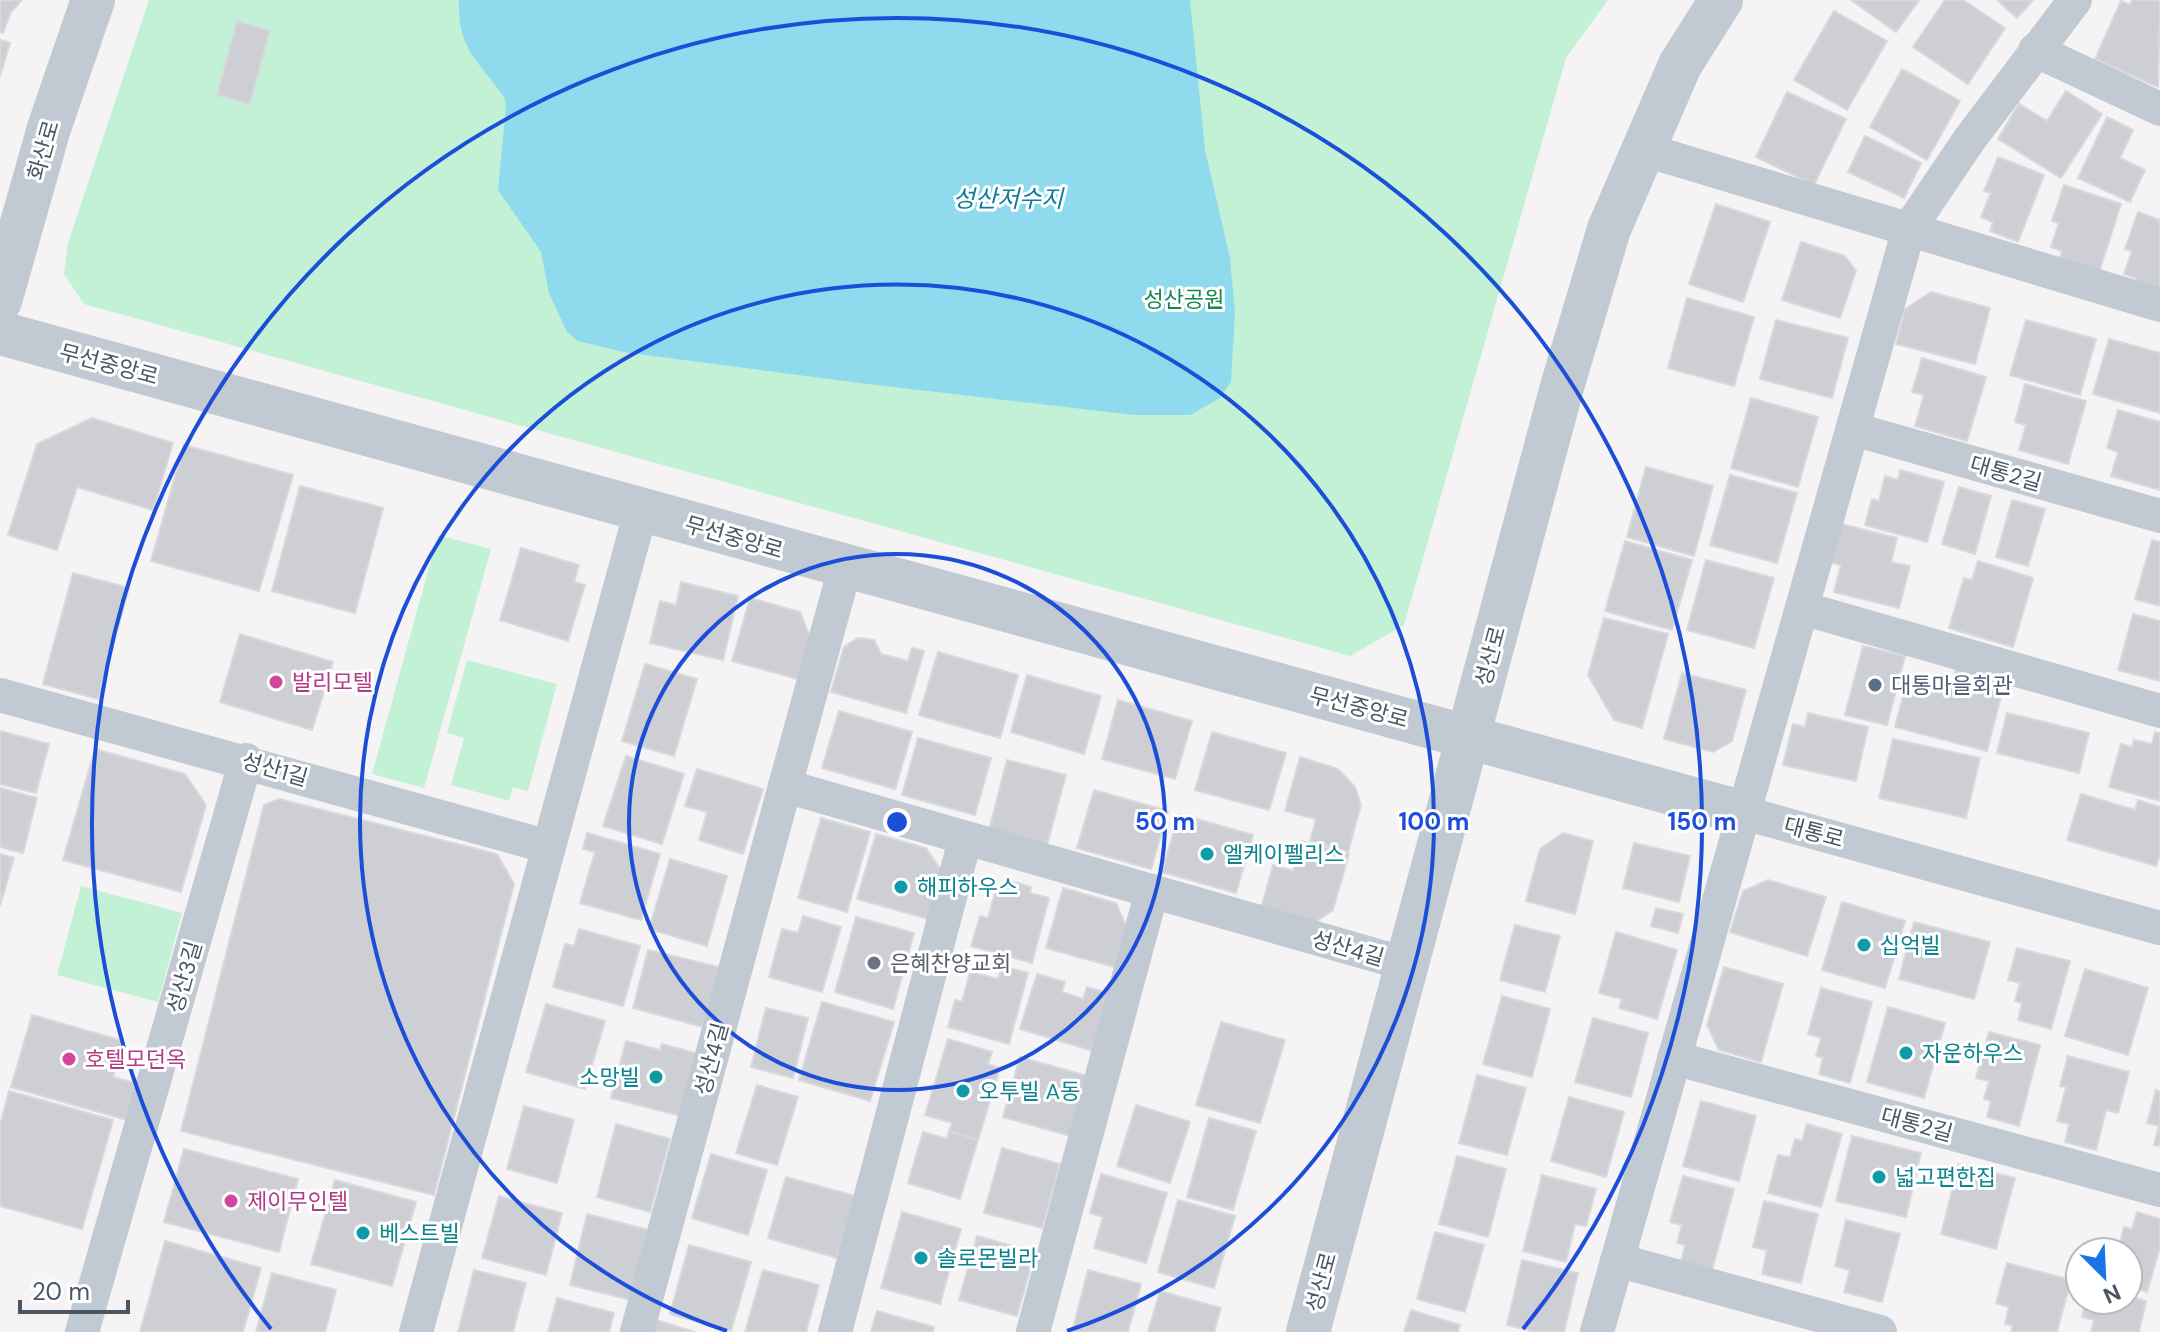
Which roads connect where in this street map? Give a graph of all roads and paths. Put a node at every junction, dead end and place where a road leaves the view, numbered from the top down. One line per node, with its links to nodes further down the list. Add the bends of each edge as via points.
1 (93, 0): 8 (street, 화산로, via 49,128)
2 (1721, 0): 6 (street, 성산로, via 1680,65)
3 (2075, 0): 4 (street)
4 (2035, 50): 5 (street); 7 (street)
5 (2160, 109)
6 (1642, 149): 7 (street); 18 (street, 성산로, via 1609,229 1562,387)
7 (1909, 229): 9 (street); 11 (street)
8 (0, 301)
9 (2160, 305)
10 (0, 333): 12 (street, 무선중앙로)
11 (1853, 429): 13 (street, 대통2길); 15 (street)
12 (641, 511): 14 (street, 무선중앙로); 23 (street)
13 (2160, 516)
14 (845, 568): 18 (street, 무선중앙로); 20 (street, 성산4길)
15 (1802, 608): 17 (street); 21 (street)
16 (0, 695): 19 (street, 성산1길)
17 (2160, 711)
18 (1468, 737): 21 (street, 대통로); 26 (street, 성산로)
19 (246, 760): 23 (street, 성산1길); 30 (street, 성산3길)
20 (785, 786): 22 (street, 성산4길); 32 (street, 성산4길)
21 (1744, 813): 25 (street, 대통로); 27 (street)
22 (965, 840): 24 (street, 성산4길); 33 (street)
23 (549, 847): 31 (street)
24 (1152, 891): 26 (street, 성산4길); 34 (street)
25 (2160, 928)
26 (1406, 964): 35 (street, 성산로)
27 (1674, 1058): 28 (street, 대통2길); 29 (street)
28 (2160, 1190)
29 (1617, 1260): 36 (street); 37 (street)
30 (82, 1332)
31 (416, 1332)
32 (637, 1332)
33 (835, 1332)
34 (1033, 1332)
35 (1308, 1332)
36 (1597, 1332)
37 (1880, 1332)

